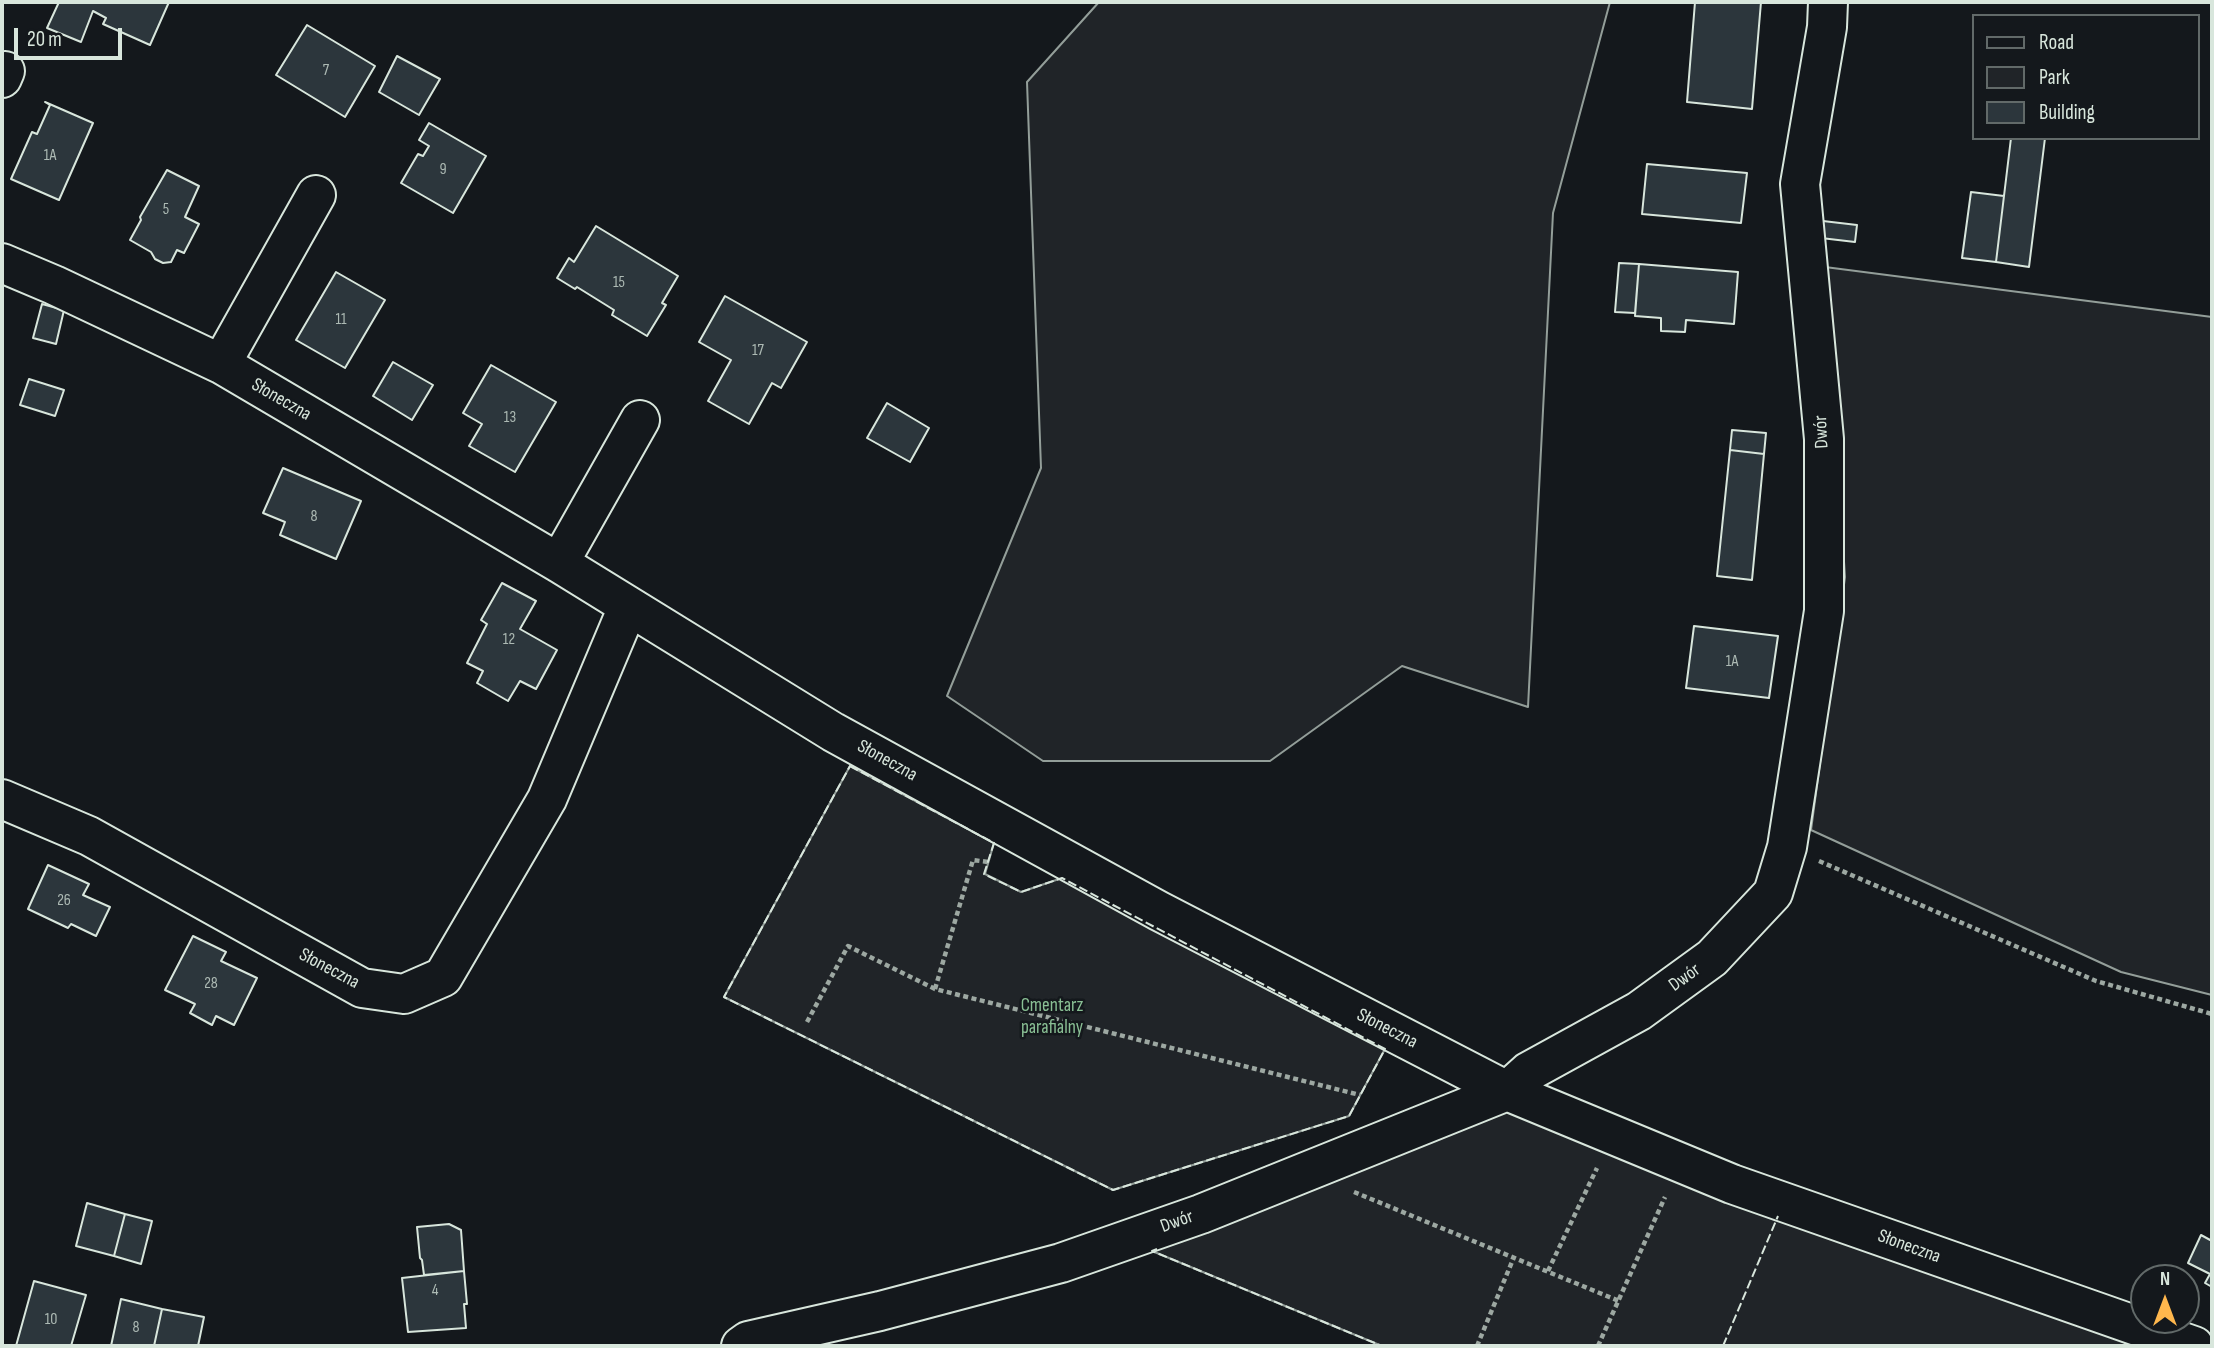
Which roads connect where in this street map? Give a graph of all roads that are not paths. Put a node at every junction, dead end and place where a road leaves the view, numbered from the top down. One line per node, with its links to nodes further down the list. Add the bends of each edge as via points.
1 (1828, 2): 9 (street, Dwór, via 1800,184 1824,439 1824,611 1787,847 1773,893 1712,958 1639,1012 1528,1072)
2 (316, 195): 4 (street)
3 (2, 263): 4 (street, Słoneczna)
4 (220, 364): 6 (street, Słoneczna)
5 (640, 420): 6 (street)
6 (559, 563): 7 (street, Słoneczna)
7 (628, 607): 8 (street, Słoneczna, via 547,799 443,977 404,994 362,988 89,836); 9 (street, Słoneczna, via 833,732 1159,911)
8 (2, 799)
9 (1507, 1091): 10 (street, Dwór, via 1201,1214 1061,1263); 11 (street, Słoneczna, via 1732,1184)
10 (741, 1346)
11 (2194, 1346)

